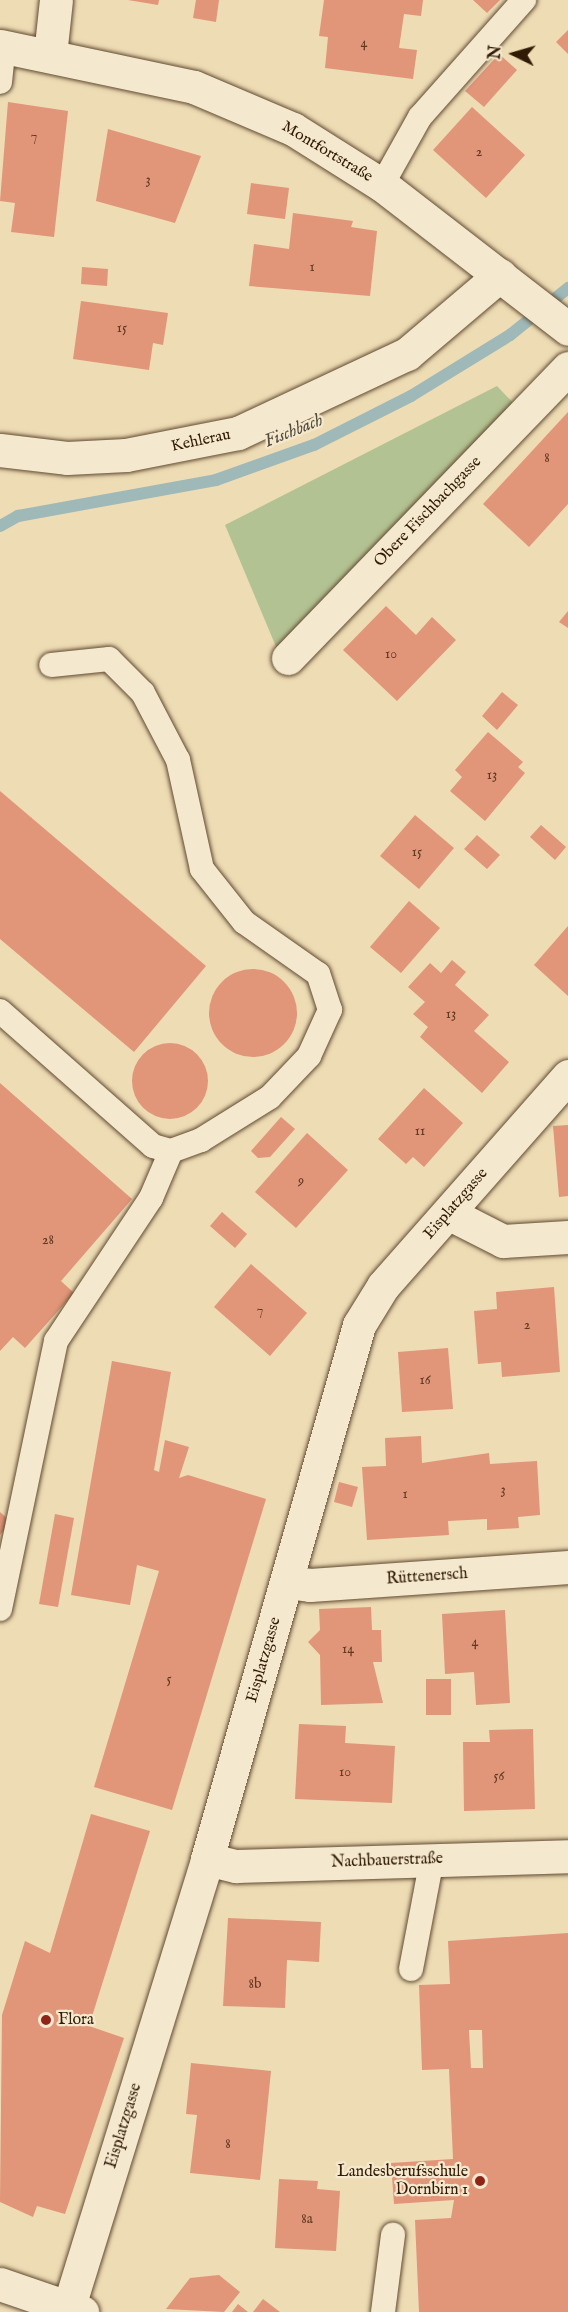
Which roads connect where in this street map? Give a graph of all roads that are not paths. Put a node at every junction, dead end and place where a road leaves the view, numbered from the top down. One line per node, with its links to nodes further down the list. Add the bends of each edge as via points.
1 (56, 0): 4 (street)
2 (524, 0): 6 (lane, via 420,117)
3 (2, 46): 4 (street, Montfortstraße); 5 (lane)
4 (50, 55): 6 (street, Montfortstraße, via 194,87 292,129)
5 (0, 82)
6 (382, 185): 7 (street, Montfortstraße)
7 (507, 280): 8 (street, Montfortstraße); 10 (street, Kehlerau, via 407,354 238,433 126,455 67,458)
8 (567, 328)
9 (568, 368): 11 (street, Obere Fischbachgasse)
10 (0, 450)
11 (288, 658)
12 (51, 665): 15 (lane, via 109,659 143,693 178,760 202,869 244,922 318,974 330,1010 309,1056 270,1097 201,1140)
13 (0, 1011): 15 (lane, via 153,1146)
14 (568, 1076): 16 (street, Eisplatzgasse)
15 (171, 1151): 20 (lane, via 151,1198 56,1341)
16 (448, 1213): 17 (street, via 503,1241); 19 (street, Eisplatzgasse, via 383,1286 359,1324)
17 (568, 1237)
18 (568, 1567): 19 (street, Rüttenersch, via 310,1585)
19 (287, 1582): 22 (street, Eisplatzgasse)
20 (0, 1609)
21 (568, 1856): 23 (street, Nachbauerstraße)
22 (207, 1859): 23 (street, Nachbauerstraße, via 236,1866); 27 (street, Eisplatzgasse)
23 (432, 1859): 24 (lane)
24 (411, 1969)
25 (393, 2235): 28 (lane)
26 (0, 2283): 27 (street)
27 (75, 2309)
28 (383, 2312)

